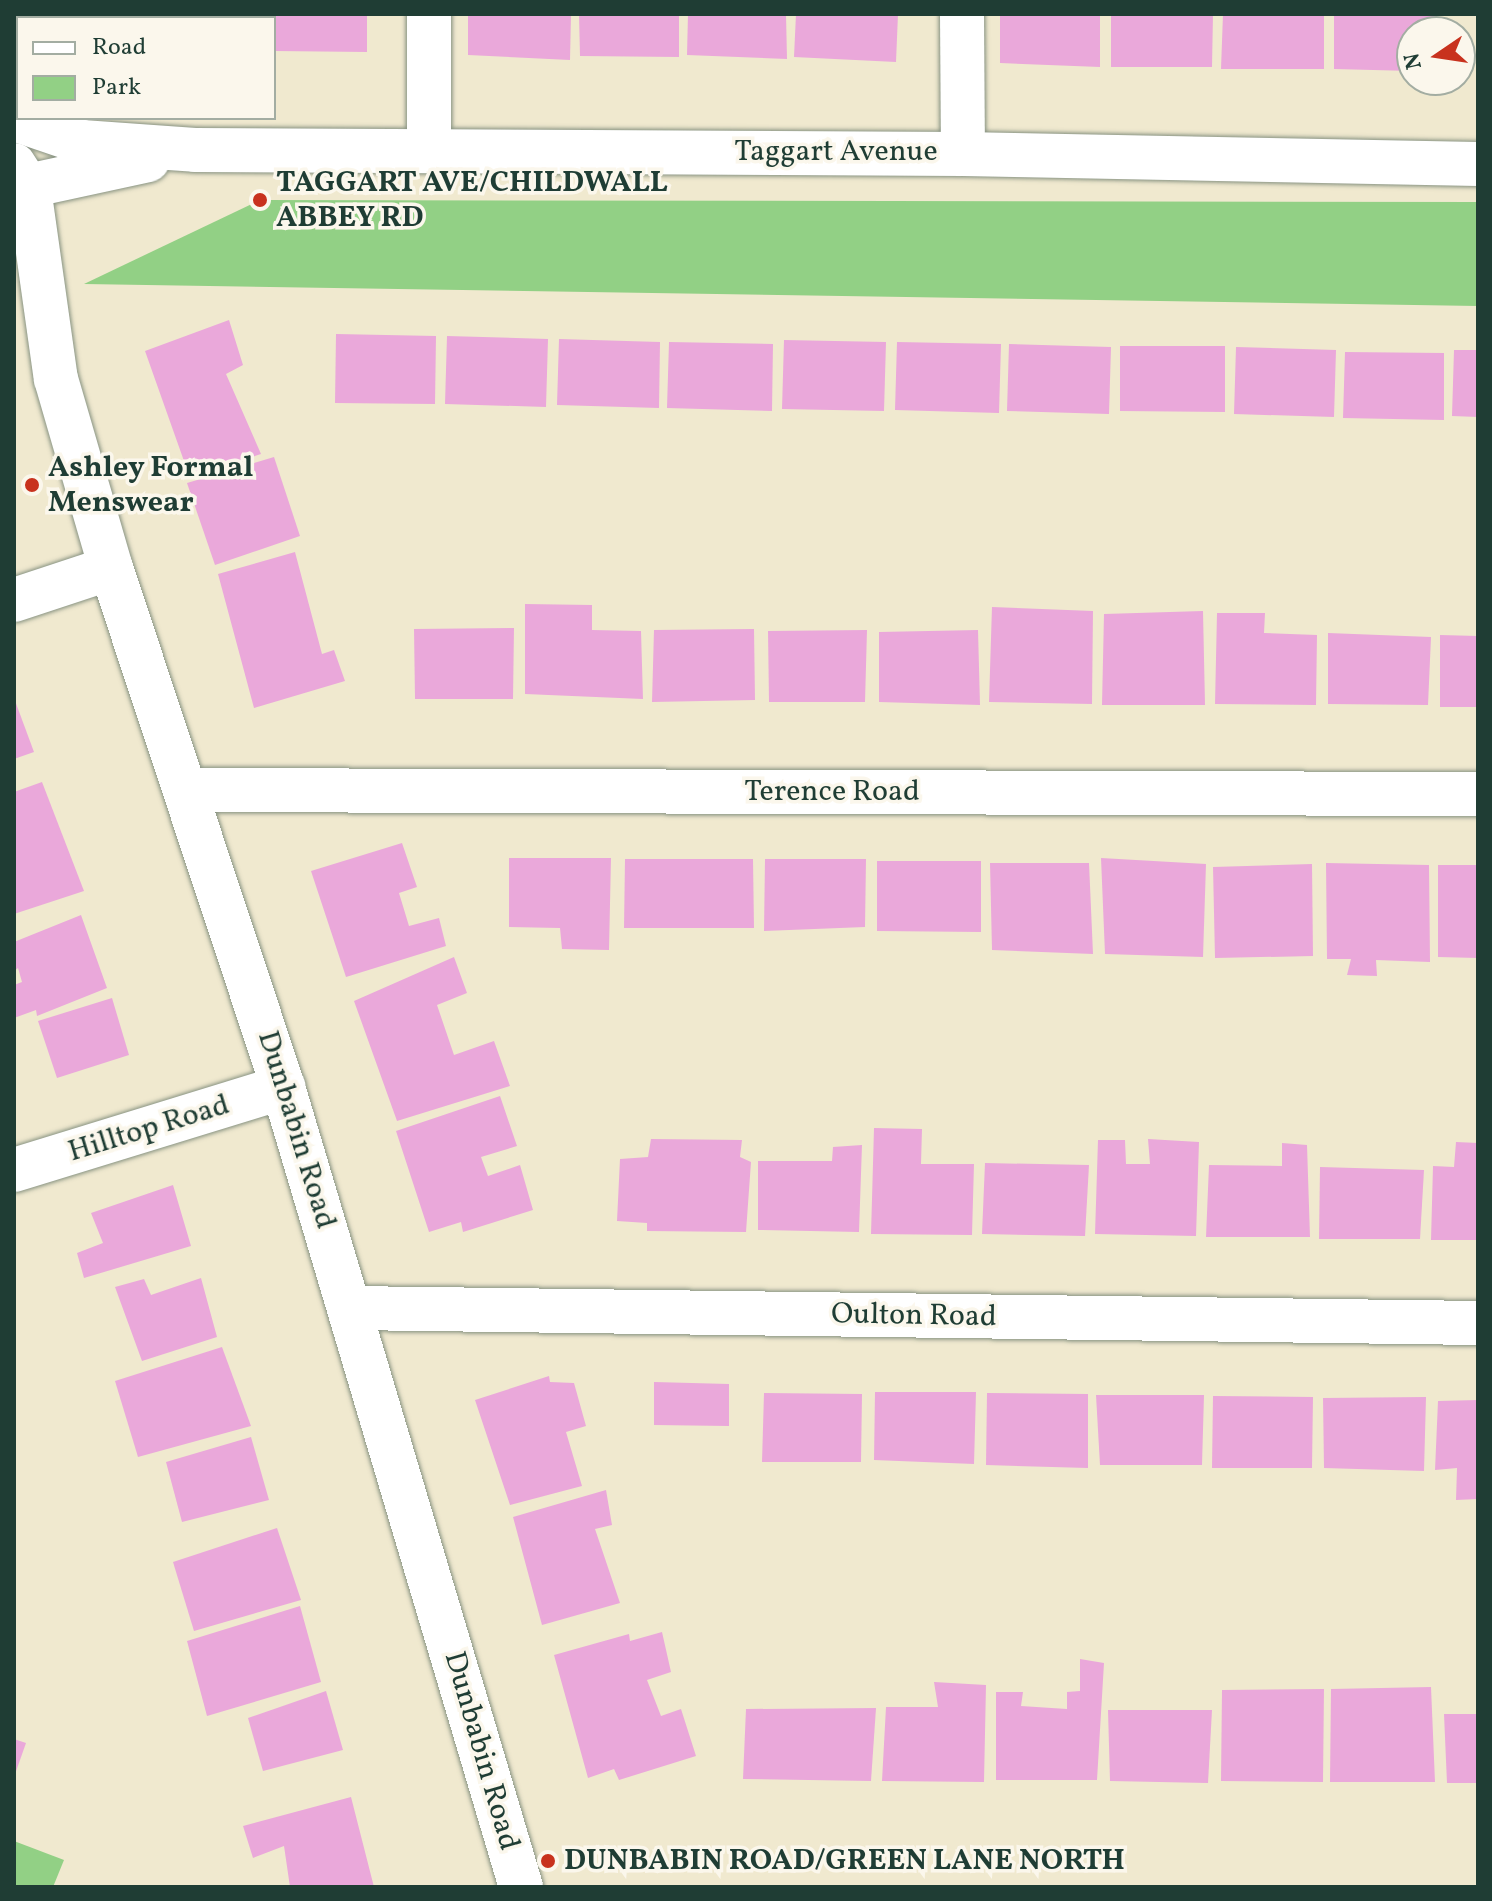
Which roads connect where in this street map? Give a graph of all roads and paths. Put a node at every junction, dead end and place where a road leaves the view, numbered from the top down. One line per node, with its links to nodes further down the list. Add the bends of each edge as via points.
1 (429, 14): 5 (street)
2 (962, 14): 6 (street)
3 (17, 120): 4 (street, Taggart Avenue, via 82,142)
4 (195, 134): 5 (street, Taggart Avenue); 8 (street, Taggart Avenue)
5 (429, 149): 6 (street, Taggart Avenue)
6 (963, 154): 7 (street, Taggart Avenue)
7 (1478, 164)
8 (19, 181): 10 (street, Dunbabin Road)
9 (14, 312): 10 (street, Dunbabin Road)
10 (56, 379): 11 (street, Dunbabin Road)
11 (111, 568): 12 (street); 13 (street, Dunbabin Road)
12 (14, 600)
13 (187, 790): 14 (street, Terence Road); 15 (street, Dunbabin Road)
14 (1478, 794)
15 (283, 1087): 16 (street, Hilltop Road); 17 (street, Dunbabin Road)
16 (14, 1170)
17 (350, 1308): 18 (street, Oulton Road); 19 (street, Dunbabin Road)
18 (1478, 1323)
19 (521, 1887)

